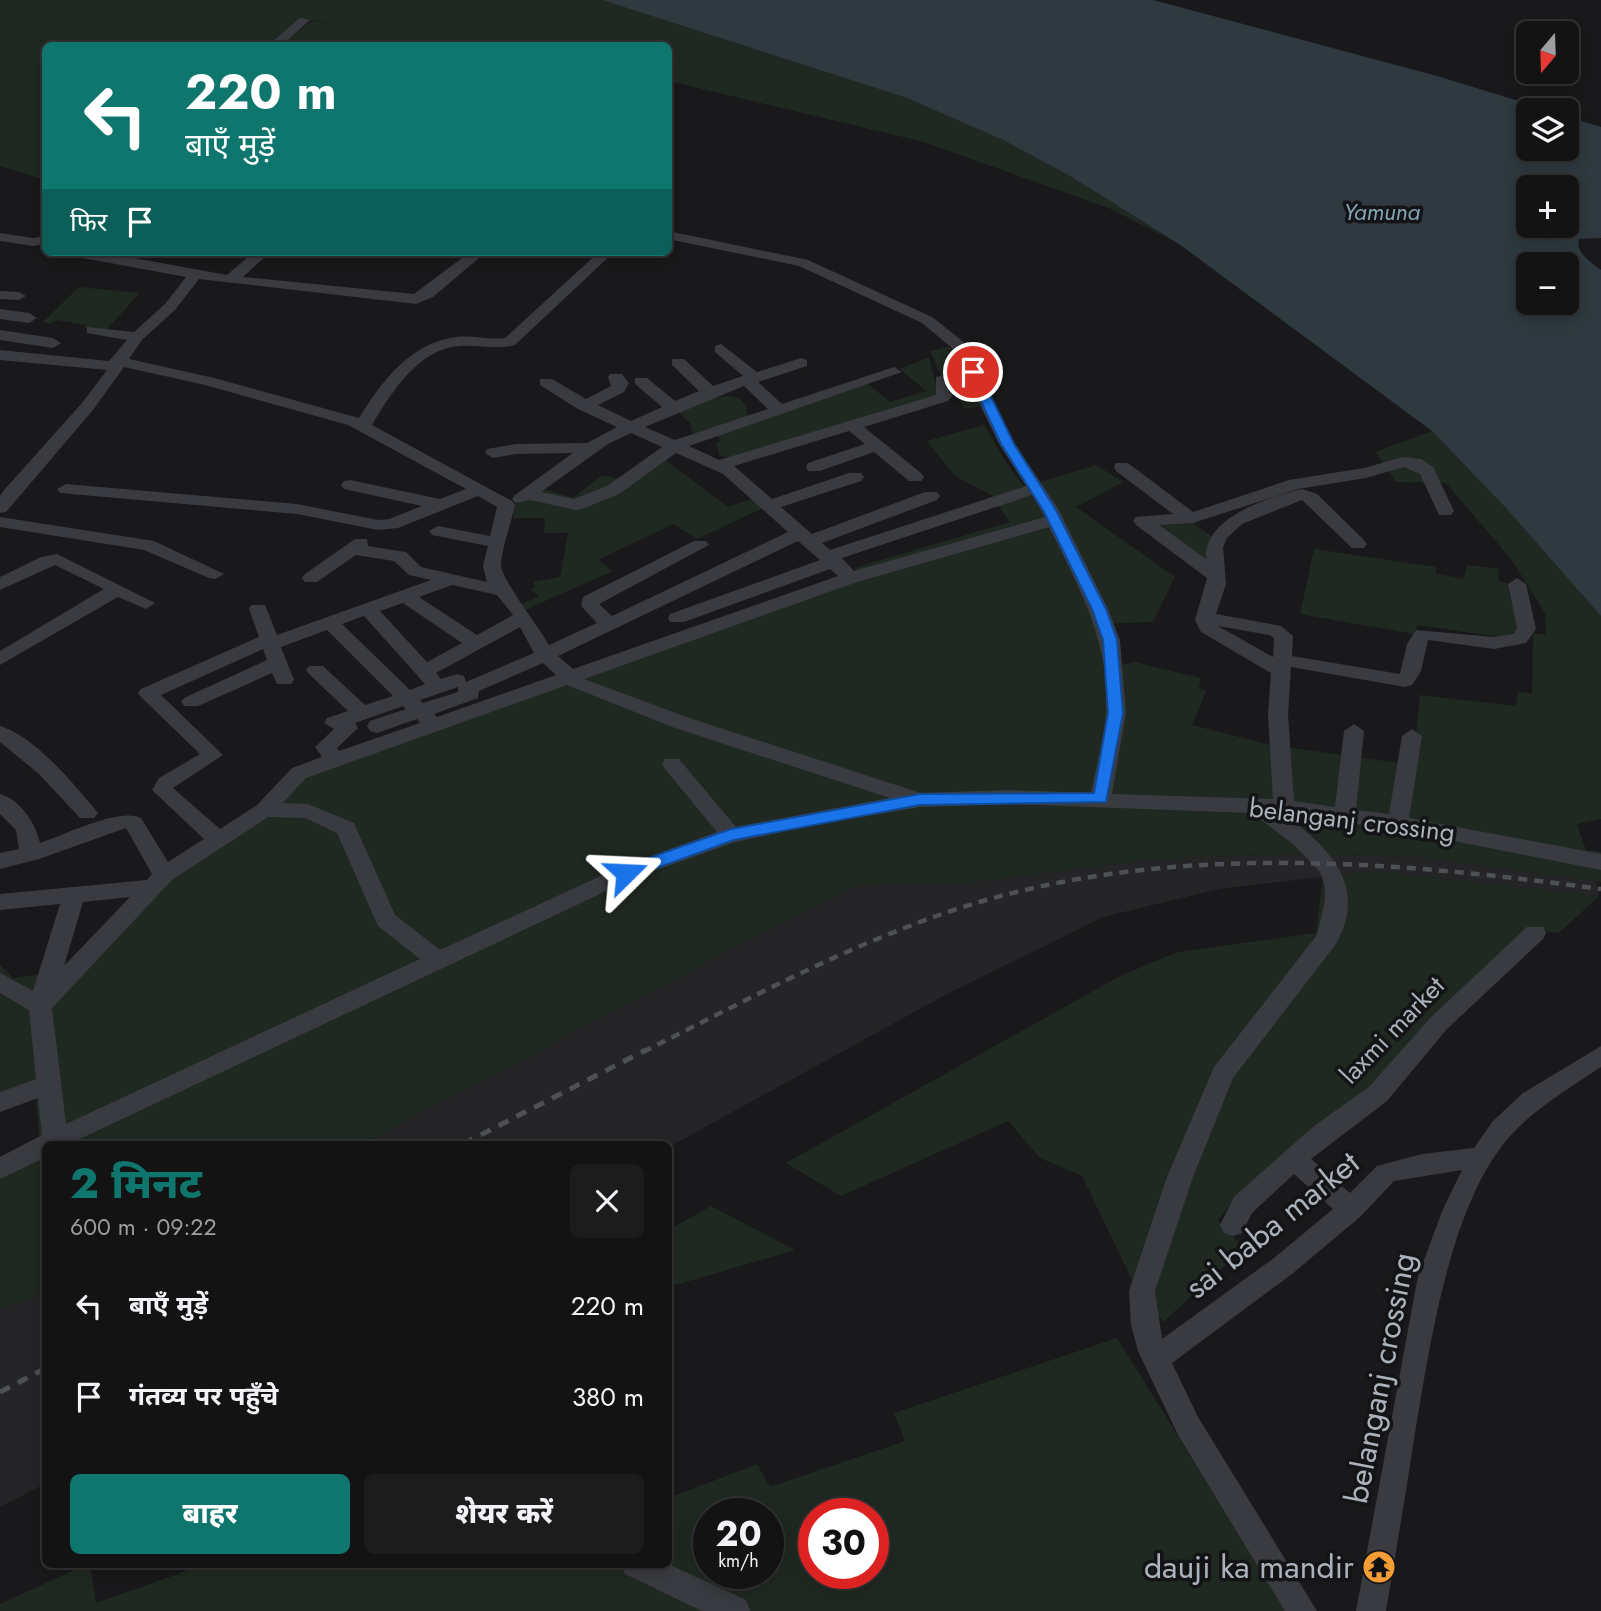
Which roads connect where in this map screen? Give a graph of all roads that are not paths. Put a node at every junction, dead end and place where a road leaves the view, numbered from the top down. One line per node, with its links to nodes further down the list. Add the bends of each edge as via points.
1 (304, 20): 2 (street)
2 (278, 42)
3 (672, 236): 28 (street, via 803,263 886,299 944,331 959,346)
4 (0, 237): 5 (street)
5 (42, 242)
6 (99, 256): 10 (street)
7 (258, 256): 11 (street)
8 (474, 256): 11 (street, via 428,294 415,299)
9 (603, 256): 37 (street, via 510,342 449,343 411,364 390,383)
10 (194, 276): 11 (street); 19 (street, via 170,307)
11 (230, 280)
12 (0, 295): 13 (street)
13 (19, 296)
14 (0, 314): 15 (street)
15 (29, 318)
16 (92, 330): 19 (street)
17 (66, 331): 20 (street)
18 (0, 335): 20 (street)
19 (137, 337): 26 (street)
20 (53, 343): 23 (street)
21 (720, 348): 30 (street)
22 (2, 359): 23 (street)
23 (35, 361): 26 (street)
24 (678, 362): 33 (street)
25 (801, 363): 30 (street)
26 (115, 364): 37 (street, via 220,384); 48 (street, via 100,391)
27 (894, 372): 36 (street)
28 (973, 372): 39 (street, via 942,380 946,394 942,398); 53 (street, via 1007,444)
29 (616, 377): 34 (street, via 621,383 618,388)
30 (751, 380): 33 (street); 36 (street)
31 (546, 382): 34 (street)
32 (641, 382): 35 (street)
33 (710, 393): 35 (street)
34 (584, 406): 38 (street)
35 (673, 408): 38 (street)
36 (779, 410): 41 (street)
37 (363, 426): 52 (street)
38 (630, 427): 41 (street); 42 (street)
39 (854, 427): 40 (street); 44 (street)
40 (878, 445): 45 (street); 50 (street)
41 (674, 446): 44 (street); 55 (street, via 614,490 576,505)
42 (589, 448): 43 (street); 55 (street)
43 (493, 453)
44 (719, 466): 59 (street)
45 (814, 467)
46 (1122, 467): 62 (street)
47 (0, 474): 48 (street)
48 (20, 477): 60 (street)
49 (855, 477): 59 (street)
50 (915, 477)
51 (350, 485): 57 (street)
52 (481, 488): 57 (street); 58 (street)
53 (1036, 488): 63 (street); 72 (street)
54 (66, 489): 65 (street, via 246,504)
55 (530, 495): 58 (street)
56 (931, 496): 67 (street)
57 (439, 504): 65 (street)
58 (506, 505): 68 (street)
59 (771, 505): 67 (street)
60 (0, 508)
61 (1445, 511): 62 (street, via 1426,471 1409,461 1295,484)
62 (1190, 519): 74 (street, via 1142,521)
63 (1054, 520): 76 (street); 109 (street, via 1110,640 1116,713)
64 (0, 522): 73 (street, via 148,545)
65 (392, 524): 71 (street)
66 (438, 531): 68 (street)
67 (805, 537): 72 (street); 90 (street)
68 (497, 543): 81 (street, via 492,569)
69 (1358, 544): 74 (street, via 1311,498 1300,494 1226,527 1214,547)
70 (700, 545): 90 (street, via 590,601)
71 (351, 549): 75 (street); 77 (street, via 400,556 411,569)
72 (832, 559): 76 (street); 87 (street)
73 (215, 573)
74 (1217, 576): 88 (street)
75 (311, 578)
76 (851, 578): 98 (street)
77 (452, 579): 81 (street); 82 (street)
78 (0, 584): 80 (street, via 57,559)
79 (1517, 584): 95 (street, via 1527,629 1519,639 1494,643 1419,635 1410,677 1405,681)
80 (118, 589): 83 (street); 94 (street)
81 (502, 591): 86 (street)
82 (405, 596): 85 (street); 91 (street)
83 (146, 603)
84 (258, 609): 93 (street)
85 (368, 610): 89 (street); 96 (street)
86 (524, 617): 91 (street); 92 (street)
87 (677, 618)
88 (1205, 618): 95 (street, via 1208,628); 95 (street, via 1281,633)
89 (330, 624): 93 (street); 102 (street)
90 (610, 624): 92 (street)
91 (476, 643): 96 (street)
92 (545, 655): 98 (street); 99 (street)
93 (274, 657): 100 (street); 119 (street, via 148,693 213,755 166,783 162,790)
94 (0, 659)
95 (1283, 666): 113 (street, via 1278,715)
96 (433, 667): 99 (street)
97 (316, 670): 103 (street)
98 (570, 678): 101 (street); 110 (street, via 682,723)
99 (458, 687): 101 (street); 102 (street); 102 (street)
100 (191, 702)
101 (485, 709): 102 (street)
102 (420, 712): 103 (street); 107 (street)
103 (370, 720): 107 (street, via 337,722 348,728 325,747)
104 (1354, 731): 116 (street)
105 (0, 733): 115 (street, via 61,783)
106 (1412, 736): 117 (street)
107 (335, 760): 114 (street, via 299,773)
108 (672, 764): 118 (street)
109 (1101, 798): 110 (street, belanganj crossing); 112 (street, belanganj crossing)
110 (920, 800): 118 (street)
111 (0, 801): 120 (street, via 26,828)
112 (1256, 806): 113 (street, belanganj crossing); 140 (street, via 1287,827 1334,877 1334,916 1328,938 1232,1058 1212,1097 1146,1276 1142,1303)
113 (1284, 807): 116 (street, belanganj crossing)
114 (264, 810): 119 (street); 127 (street, via 308,811 346,828 386,920)
115 (86, 813)
116 (1345, 815): 117 (street, belanganj crossing)
117 (1398, 823): 122 (street, belanganj crossing)
118 (731, 835): 127 (street, via 626,873)
119 (217, 838): 123 (street)
120 (31, 853): 121 (street); 123 (street, via 128,820 134,823)
121 (0, 861)
122 (1601, 862)
123 (158, 881): 124 (street); 129 (street)
124 (74, 895): 125 (street); 129 (street)
125 (0, 902)
126 (1535, 933): 136 (street, laxmi market, via 1439,1023 1378,1094)
127 (438, 961): 133 (street)
128 (0, 982): 129 (street)
129 (40, 1006): 131 (street)
130 (1601, 1055): 135 (street, belanganj crossing, via 1532,1100 1502,1128)
131 (47, 1085): 132 (street); 133 (street)
132 (0, 1102)
133 (55, 1140)
134 (42, 1147): 137 (street)
135 (1481, 1158): 138 (street, sai baba market, via 1386,1173); 144 (street, belanganj crossing, via 1455,1209 1431,1276)
136 (1294, 1159): 138 (street); 139 (street, laxmi market, via 1242,1205)
137 (0, 1169)
138 (1351, 1209): 140 (street, sai baba market, via 1283,1266)
139 (1233, 1225)
140 (1156, 1359): 143 (street, via 1188,1426)
141 (644, 1568): 142 (street)
142 (735, 1611)
143 (1302, 1611)
144 (1371, 1611)

